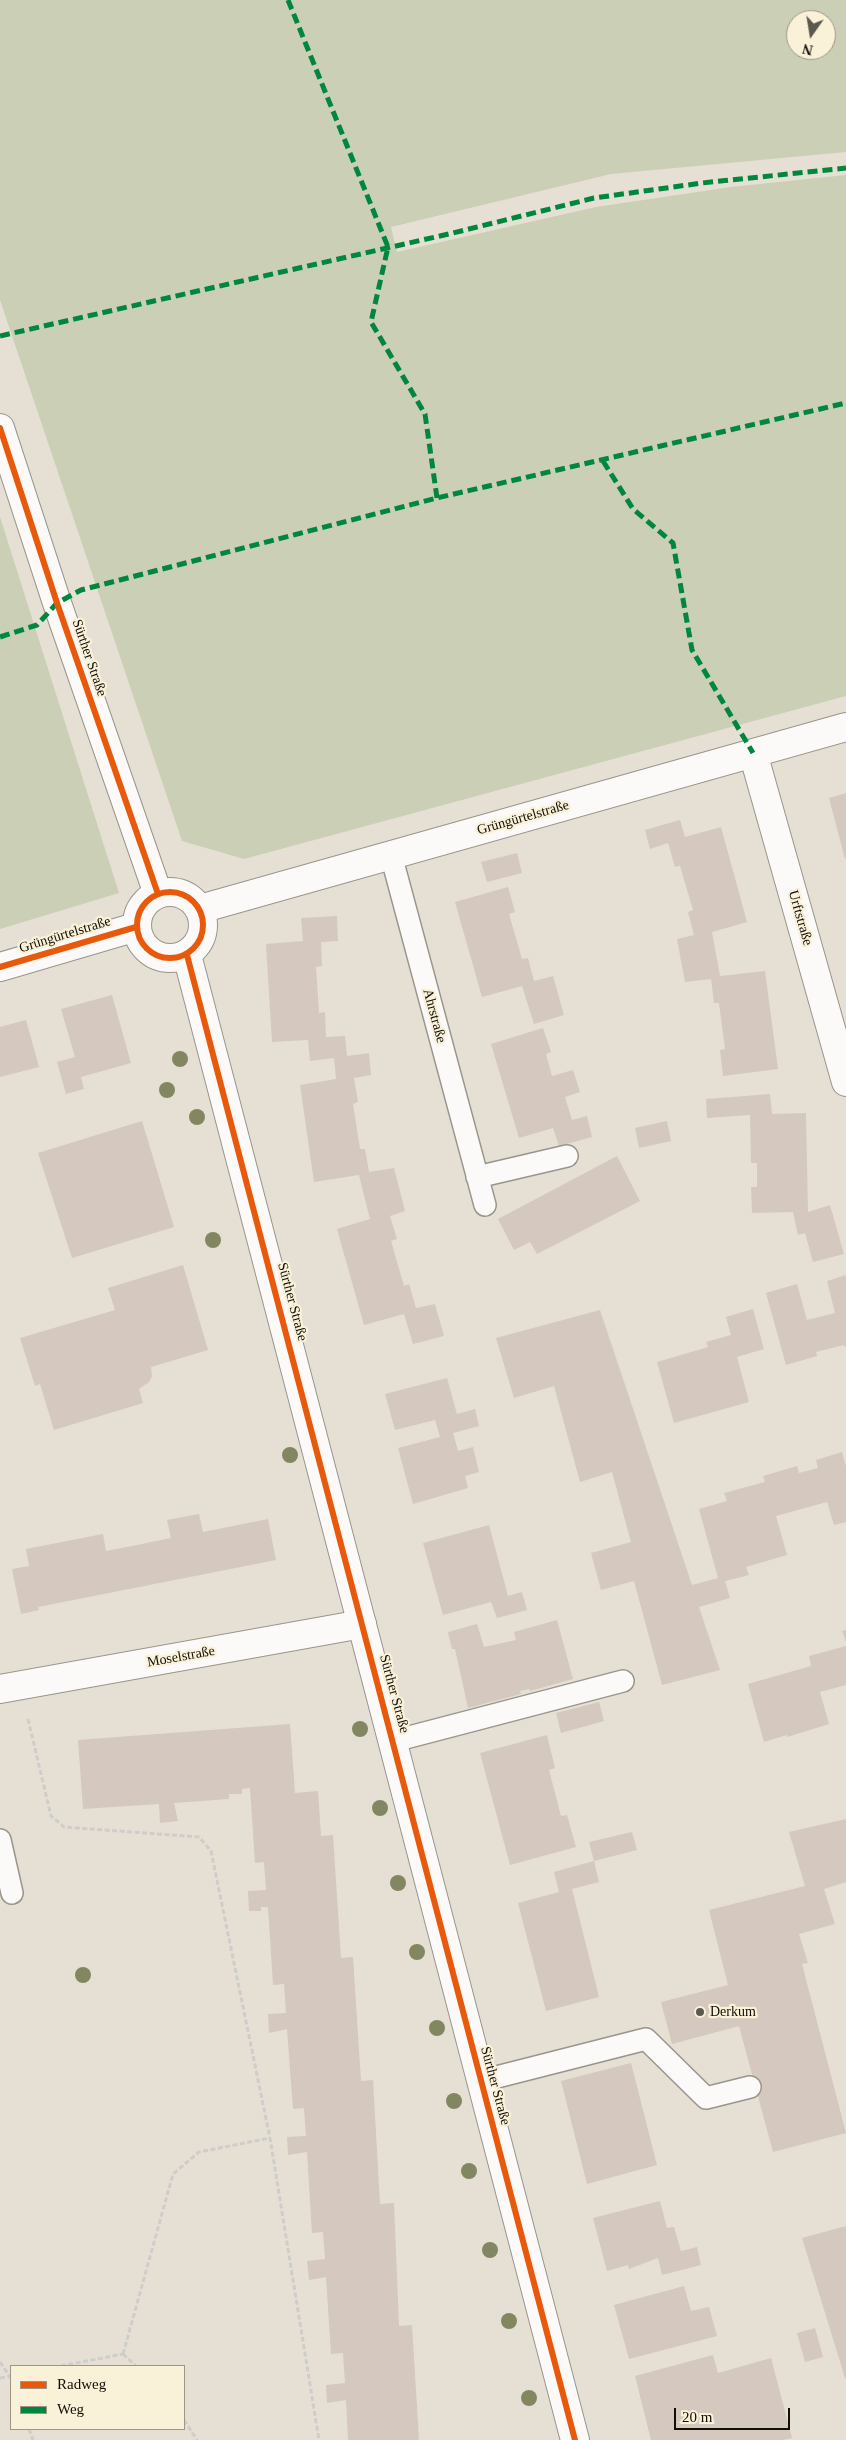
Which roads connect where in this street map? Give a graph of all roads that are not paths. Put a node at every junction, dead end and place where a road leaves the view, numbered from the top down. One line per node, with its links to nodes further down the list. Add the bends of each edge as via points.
1 (0, 428): 5 (street, Sürther Straße)
2 (846, 727): 3 (street, Grüngürtelstraße)
3 (753, 753): 4 (street, Grüngürtelstraße); 10 (street, Urftstraße)
4 (391, 855): 6 (street, Grüngürtelstraße); 12 (lane, Ahrstraße)
5 (158, 894): 6 (street, via 182,893); 7 (street, via 142,907)
6 (200, 909): 8 (street, via 204,926 199,943)
7 (136, 927): 8 (street, via 142,942 154,955 170,959); 9 (street, Grüngürtelstraße)
8 (187, 955): 14 (street, Sürther Straße)
9 (0, 967)
10 (846, 1082)
11 (567, 1156): 12 (lane)
12 (477, 1177): 13 (lane, Ahrstraße)
13 (485, 1205)
14 (362, 1624): 16 (street, Moselstraße); 17 (street, Sürther Straße)
15 (623, 1681): 17 (lane)
16 (10, 1687)
17 (394, 1741): 20 (street, Sürther Straße)
18 (0, 1840): 19 (lane)
19 (12, 1893)
20 (481, 2081): 21 (lane, via 646,2039 706,2098); 22 (street, Sürther Straße)
21 (750, 2087)
22 (575, 2440)

